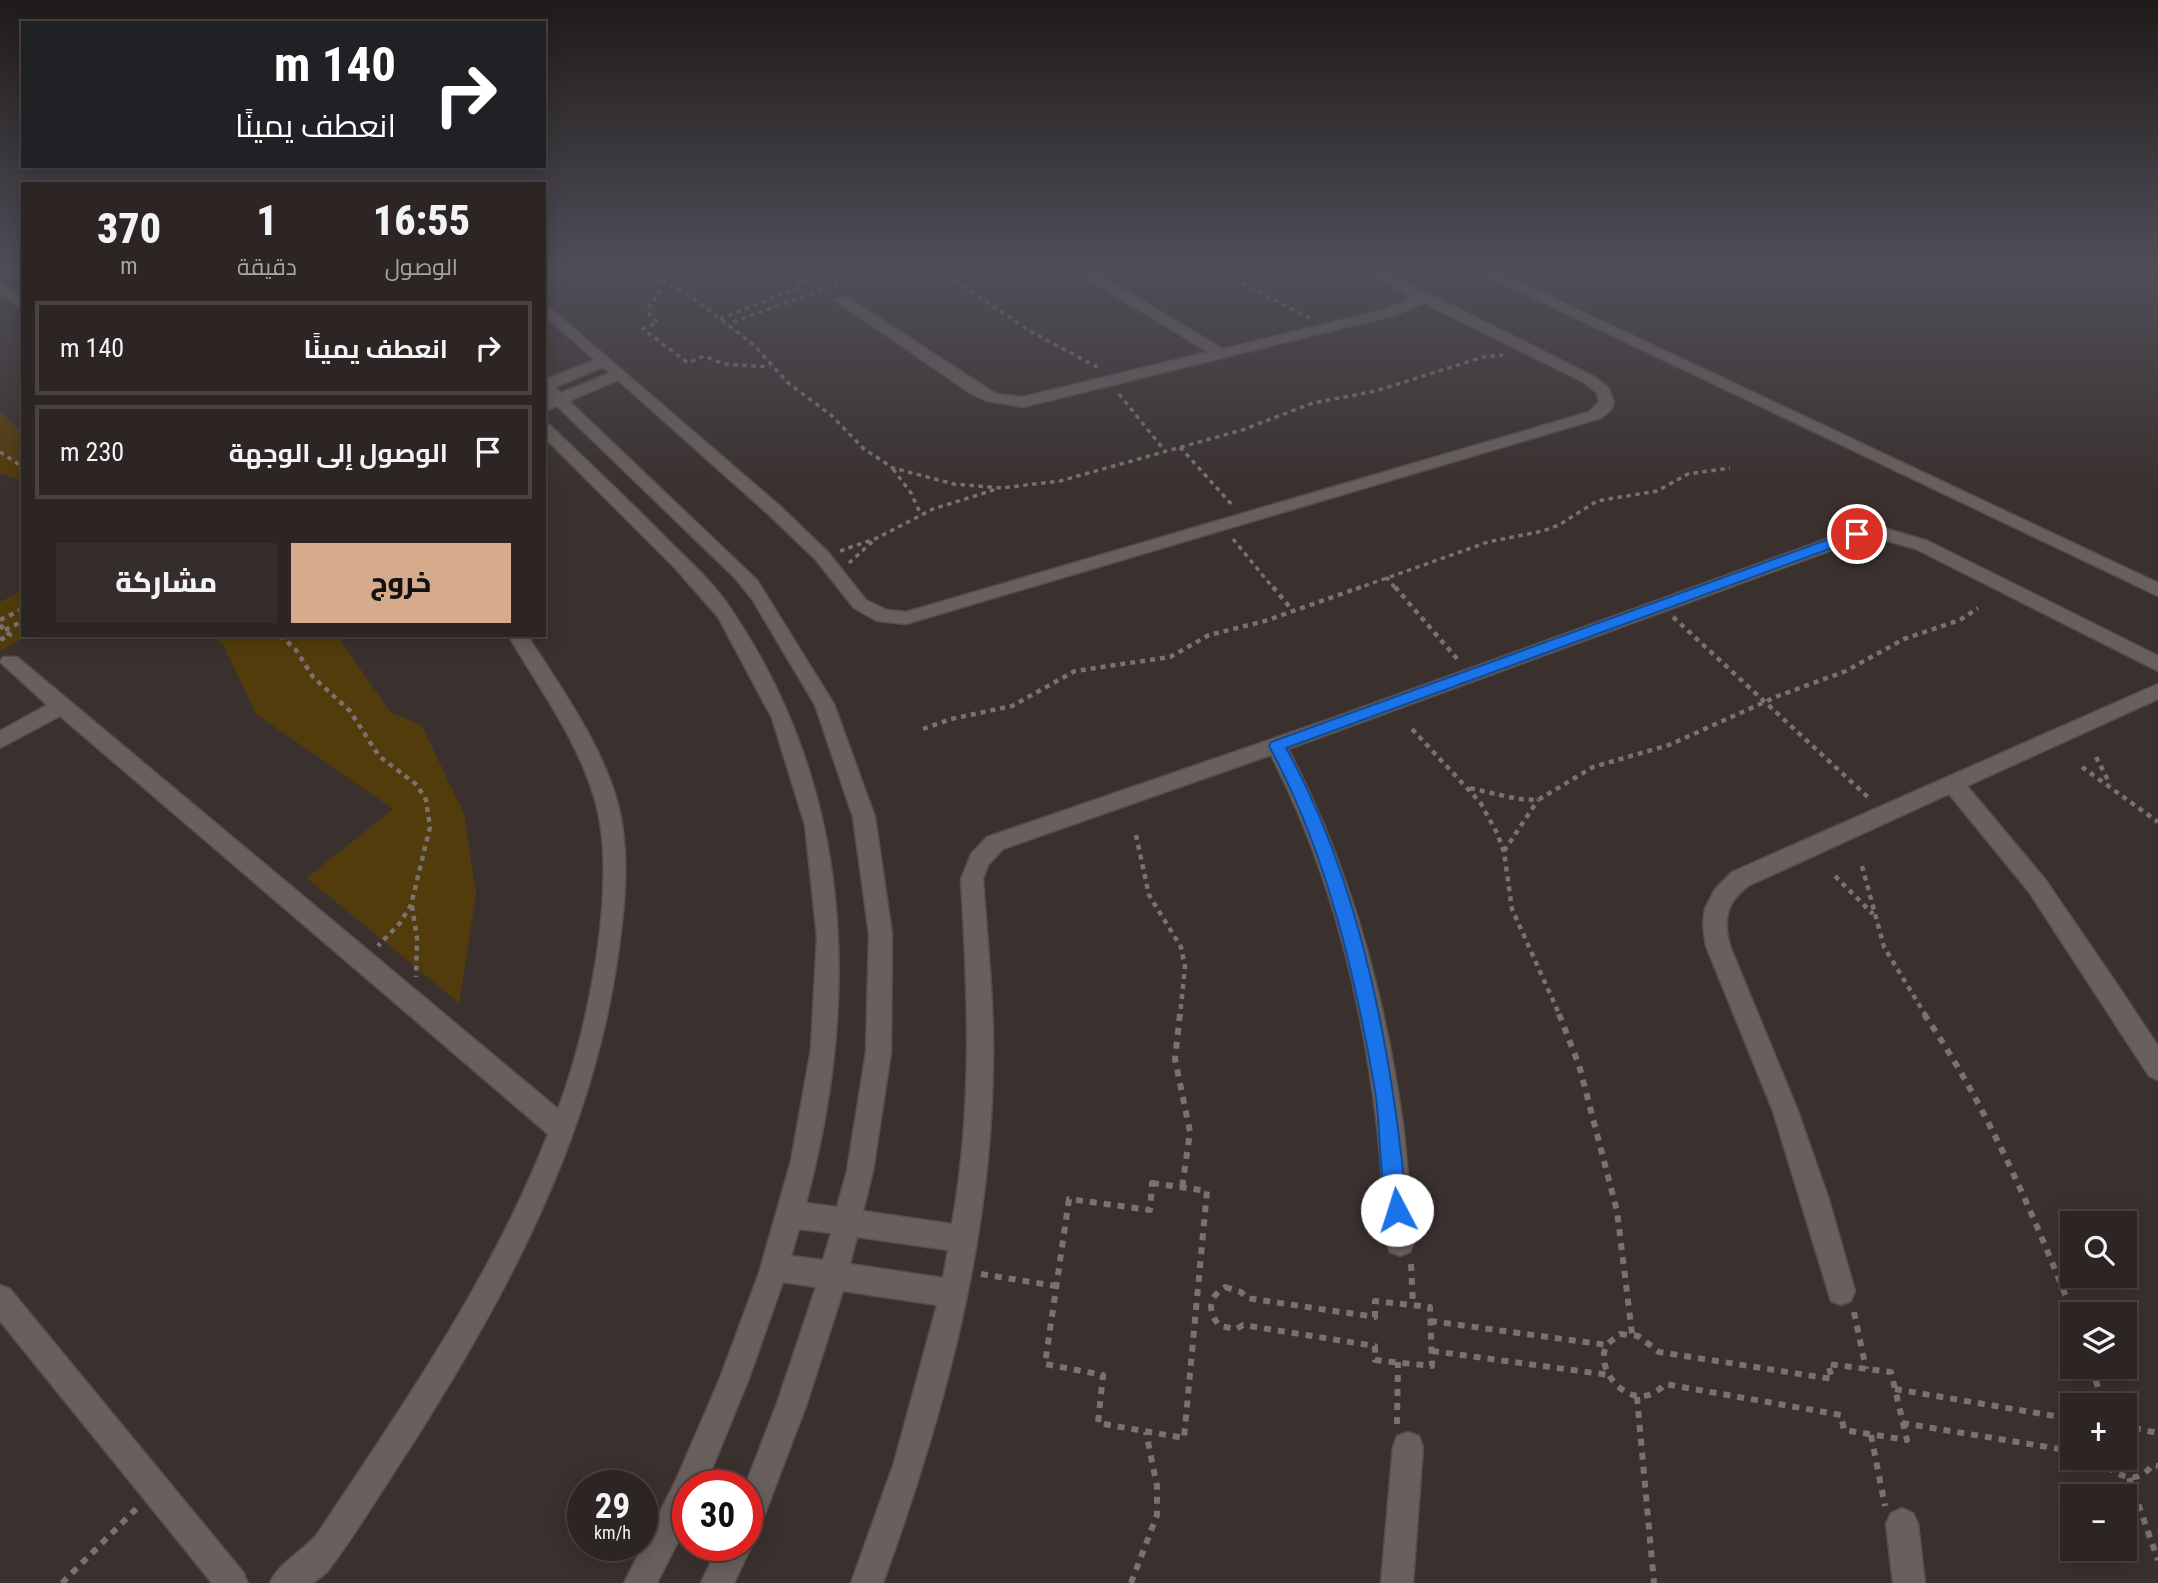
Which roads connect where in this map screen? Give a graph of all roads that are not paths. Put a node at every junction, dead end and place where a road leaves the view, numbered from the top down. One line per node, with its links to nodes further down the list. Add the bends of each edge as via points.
1 (582, 340): 8 (street)
2 (901, 340): 7 (street, via 992,398 1033,401)
3 (1198, 340): 7 (street)
4 (1279, 340): 7 (street)
5 (1510, 340): 9 (street, via 1588,379 1604,391 1605,407 1595,415 906,618 866,609 822,556)
6 (1630, 340): 12 (street)
7 (1222, 354)
8 (606, 361): 9 (street); 10 (street)
9 (620, 374): 10 (street)
10 (547, 393): 24 (street, via 757,592 804,666 850,766 874,857 882,962 871,1116)
11 (546, 430): 23 (street, via 724,612 762,673 807,783 825,875 829,982 816,1106)
12 (2158, 590)
13 (518, 637): 22 (street, via 600,788 610,835 608,956 589,1049)
14 (10, 662): 17 (street)
15 (2158, 664): 19 (street, via 1922,545 1884,534 1845,536)
16 (2158, 691): 20 (street)
17 (61, 706): 18 (street); 22 (street)
18 (0, 740)
19 (1276, 746): 25 (street, via 1006,837 979,860 972,879 981,1086); 26 (street, via 1315,827 1363,983 1388,1111)
20 (1953, 785): 21 (street, via 2008,847); 30 (street, via 1740,879 1722,895 1714,920 1719,950 1802,1157)
21 (2158, 1068)
22 (563, 1130): 39 (street, via 532,1208 469,1329 329,1544 316,1561)
23 (790, 1214): 24 (street); 27 (street)
24 (847, 1223): 25 (street); 28 (street)
25 (964, 1239): 29 (street)
26 (1400, 1242)
27 (775, 1267): 28 (street); 33 (street, via 746,1352)
28 (833, 1276): 29 (street); 34 (street, via 814,1343)
29 (956, 1282): 42 (street, via 908,1466)
30 (1840, 1287)
31 (0, 1299): 38 (street)
32 (1407, 1452): 43 (street)
33 (695, 1470)
34 (763, 1477)
35 (672, 1519): 40 (street)
36 (1902, 1529): 44 (street)
37 (728, 1561): 41 (street)
38 (232, 1583)
39 (286, 1583)
40 (640, 1583)
41 (717, 1583)
42 (867, 1583)
43 (1397, 1583)
44 (1909, 1583)

